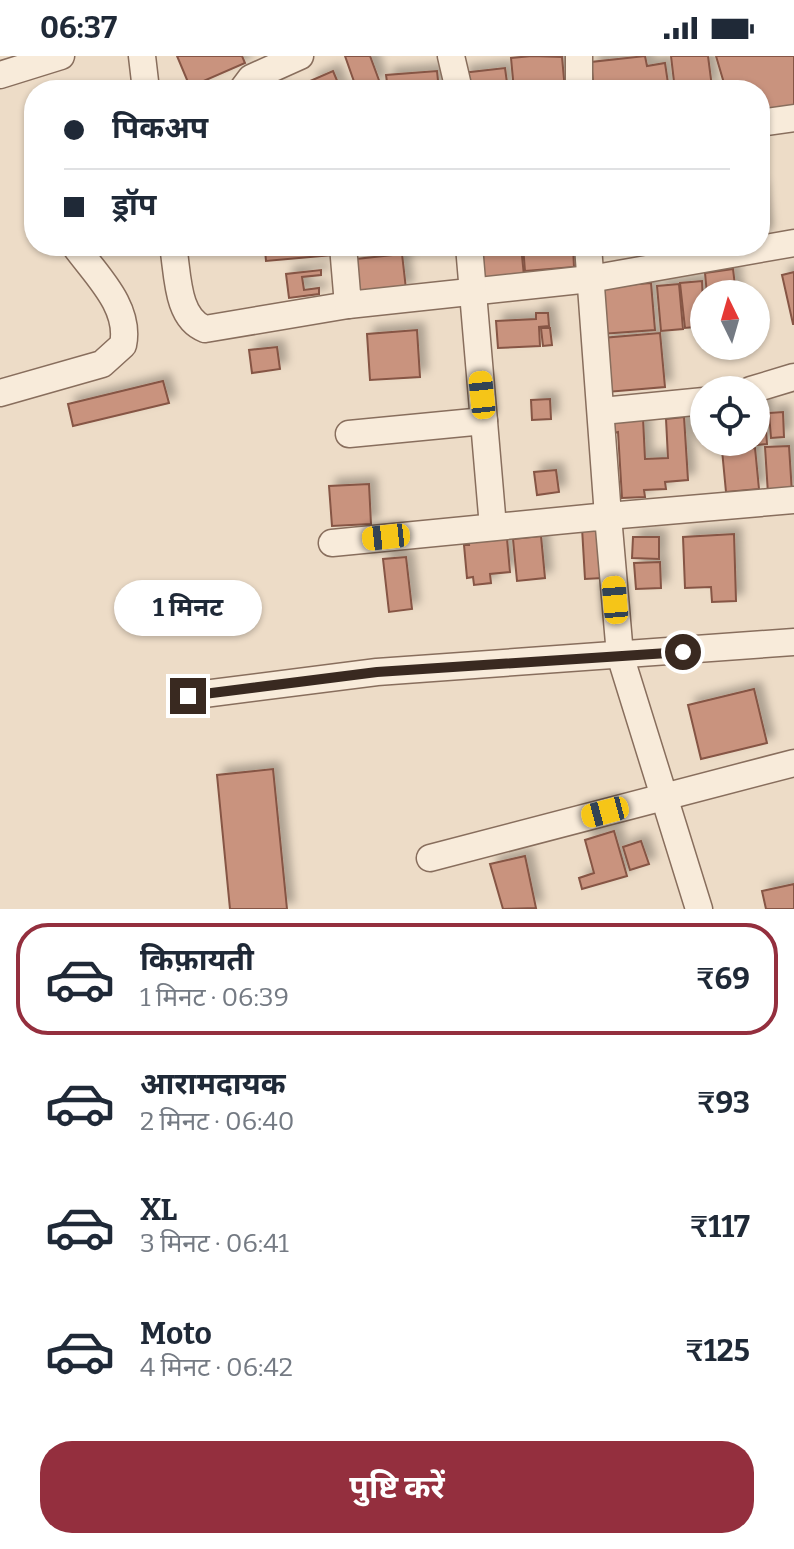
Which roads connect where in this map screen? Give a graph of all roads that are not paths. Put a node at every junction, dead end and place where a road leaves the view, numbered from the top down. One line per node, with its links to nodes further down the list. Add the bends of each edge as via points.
1 (61, 56): 6 (street)
2 (142, 56): 7 (street)
3 (451, 56): 9 (street)
4 (579, 56): 10 (street)
5 (284, 59): 8 (street)
6 (0, 75)
7 (145, 80)
8 (250, 80)
9 (457, 80)
10 (579, 80)
11 (794, 118): 12 (street)
12 (770, 122)
13 (794, 243): 14 (street)
14 (770, 247)
15 (82, 256): 26 (street, via 119,306 125,322 123,345 102,364)
16 (175, 256): 23 (street, via 184,306 196,326 205,329)
17 (344, 256): 23 (street)
18 (469, 256): 22 (street)
19 (589, 256): 21 (street)
20 (720, 256): 21 (street)
21 (590, 279): 22 (street); 28 (street)
22 (470, 292): 23 (street); 29 (street)
23 (348, 305)
24 (794, 377): 25 (street)
25 (770, 384)
26 (0, 393)
27 (690, 402): 28 (street)
28 (602, 411): 32 (street)
29 (484, 421): 30 (street); 33 (street)
30 (349, 434)
31 (794, 500): 32 (street)
32 (608, 516): 33 (street); 36 (street)
33 (493, 527): 34 (street)
34 (332, 543)
35 (794, 642): 36 (street)
36 (620, 655): 37 (street, via 377,672); 39 (street)
37 (188, 696)
38 (794, 764): 39 (street)
39 (663, 797): 40 (street); 41 (street)
40 (430, 858)
41 (699, 909)

